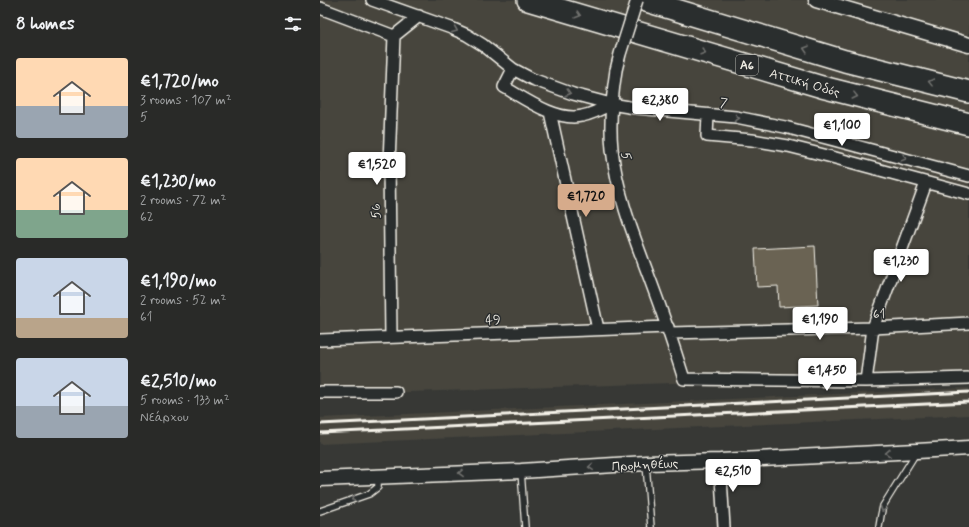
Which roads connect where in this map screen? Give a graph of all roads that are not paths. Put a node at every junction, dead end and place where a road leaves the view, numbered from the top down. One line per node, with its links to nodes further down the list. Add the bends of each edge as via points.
1 (372, 0): 7 (street, 7)
2 (528, 0): 15 (highway, Αττική Οδός / Α6, one-way to 15, via 822,87)
3 (637, 0): 12 (street, 5, bridge, via 620,54)
4 (643, 0): 11 (highway, one-way to 4, via 845,60)
5 (816, 0): 9 (street)
6 (320, 8): 8 (street)
7 (418, 16): 8 (street); 10 (street, 7, one-way to 10, via 467,36 483,45)
8 (394, 36): 24 (street, 56, via 389,163)
9 (969, 45)
10 (513, 69): 12 (street, 7, one-way to 12, via 552,87); 13 (street, via 504,87)
11 (969, 92)
12 (611, 104): 13 (street, via 594,113 570,118); 14 (street, 7); 23 (street, 5, via 612,149 620,192)
13 (550, 112): 22 (street)
14 (708, 115): 16 (street, 7, one-way to 16, via 736,117 785,127); 18 (street, via 707,136 788,146)
15 (969, 124)
16 (925, 164): 17 (street, 7); 18 (street)
17 (969, 176)
18 (922, 182): 19 (street); 21 (street)
19 (969, 194)
20 (969, 323): 21 (street, 61)
21 (873, 328): 23 (street, 61); 27 (street)
22 (598, 329): 23 (street, 49); 24 (street, 49)
23 (669, 330): 27 (street, 5, via 684,379)
24 (391, 337): 25 (street, 49)
25 (320, 340)
26 (969, 378): 27 (street)
27 (866, 381)
28 (320, 392): 29 (street)
29 (396, 392)
30 (969, 448): 31 (street, Προμηθέως)
31 (917, 451): 32 (street, Προμηθέως, one-way to 32); 41 (lane, one-way to 41, via 883,506)
32 (720, 461): 33 (street, Προμηθέως); 40 (street)
33 (646, 463): 34 (street, Προμηθέως, one-way to 34); 39 (lane)
34 (521, 471): 35 (street, Προμηθέως, one-way to 35); 38 (lane)
35 (378, 477): 36 (street, Προμηθέως); 37 (lane, one-way to 37, via 378,487 369,494)
36 (320, 479)
37 (320, 511)
38 (525, 527)
39 (651, 527)
40 (724, 527)
41 (879, 527)

